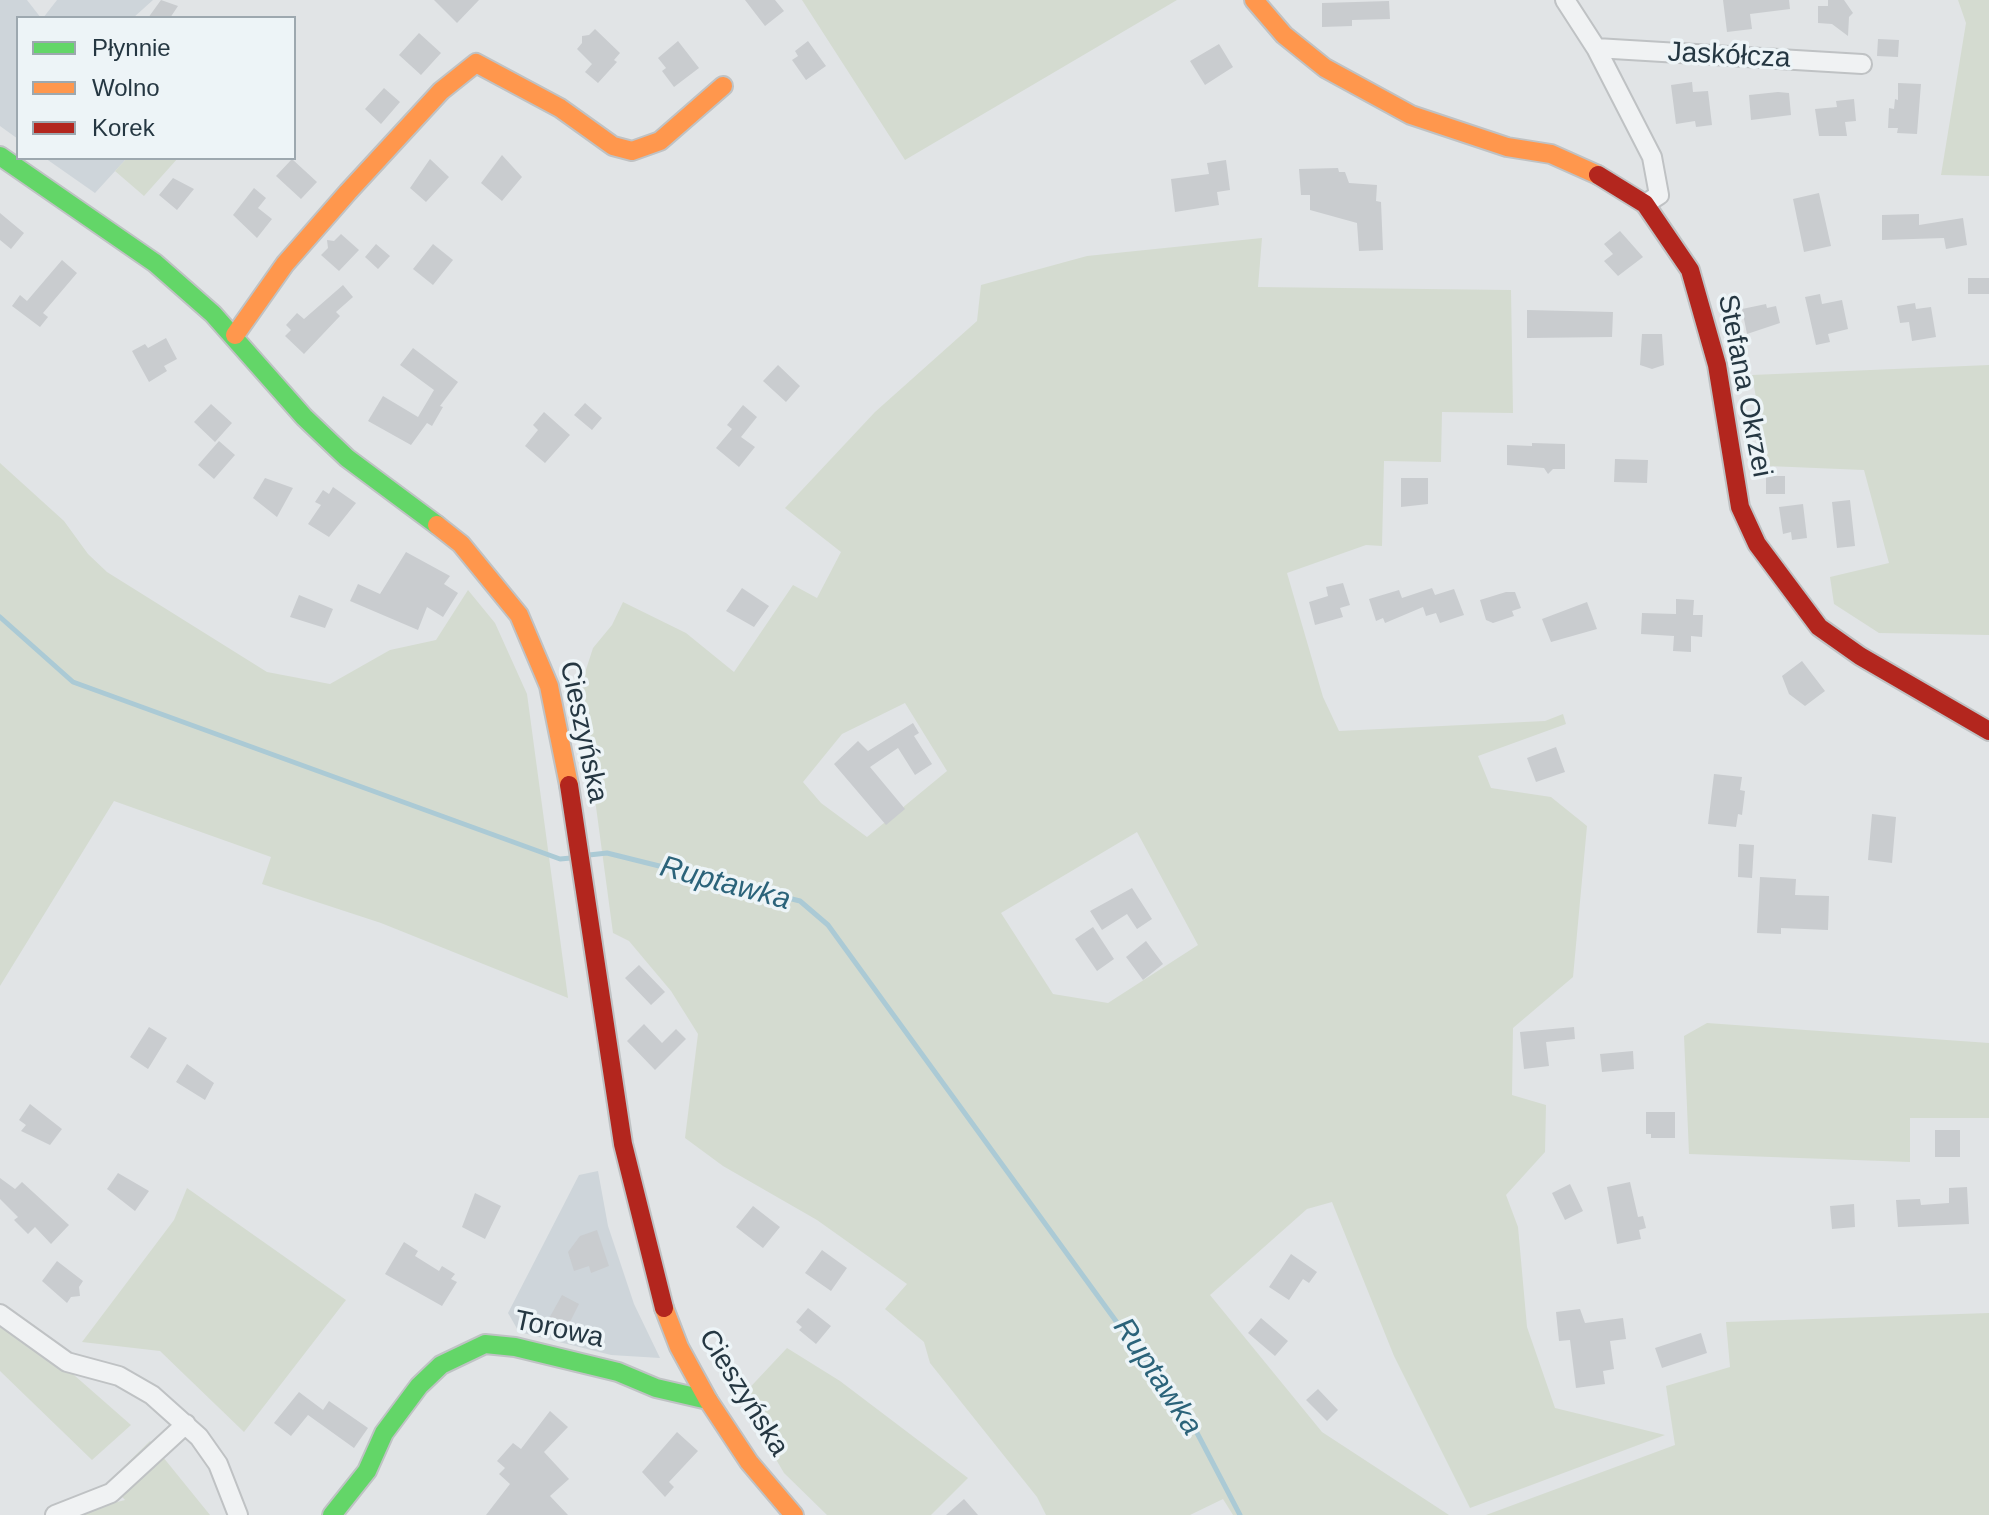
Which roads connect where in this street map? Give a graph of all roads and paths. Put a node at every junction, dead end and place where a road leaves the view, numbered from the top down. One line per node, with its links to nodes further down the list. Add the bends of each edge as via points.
1 (1254, 0): 7 (street, Stefana Okrzei, via 1284,35 1325,68 1411,115 1494,143 1551,154 1601,176)
2 (1565, 0): 3 (street)
3 (1596, 48): 4 (street, Jaskółcza); 7 (street, via 1652,157 1659,195)
4 (1862, 64)
5 (723, 86): 8 (street, via 660,141 632,151 613,146 560,108 476,63 441,91 348,192 285,264)
6 (0, 156): 8 (street, Cieszyńska, via 155,263)
7 (1645, 204): 9 (street, Stefana Okrzei, via 1690,270 1717,365 1740,507 1757,544 1819,627)
8 (235, 335): 11 (street, Cieszyńska, via 304,417 347,458 461,544 519,615 549,686 561,735 638,1219 679,1347)
9 (1989, 731)
10 (0, 1314): 12 (street, via 67,1362 137,1385)
11 (708, 1400): 15 (street, Torowa, via 618,1372 485,1344 441,1365 419,1386 384,1433 367,1471); 16 (street, Cieszyńska, via 749,1462)
12 (186, 1424): 13 (street, via 111,1493); 14 (street, via 218,1464)
13 (55, 1515)
14 (238, 1515)
15 (332, 1515)
16 (794, 1515)

